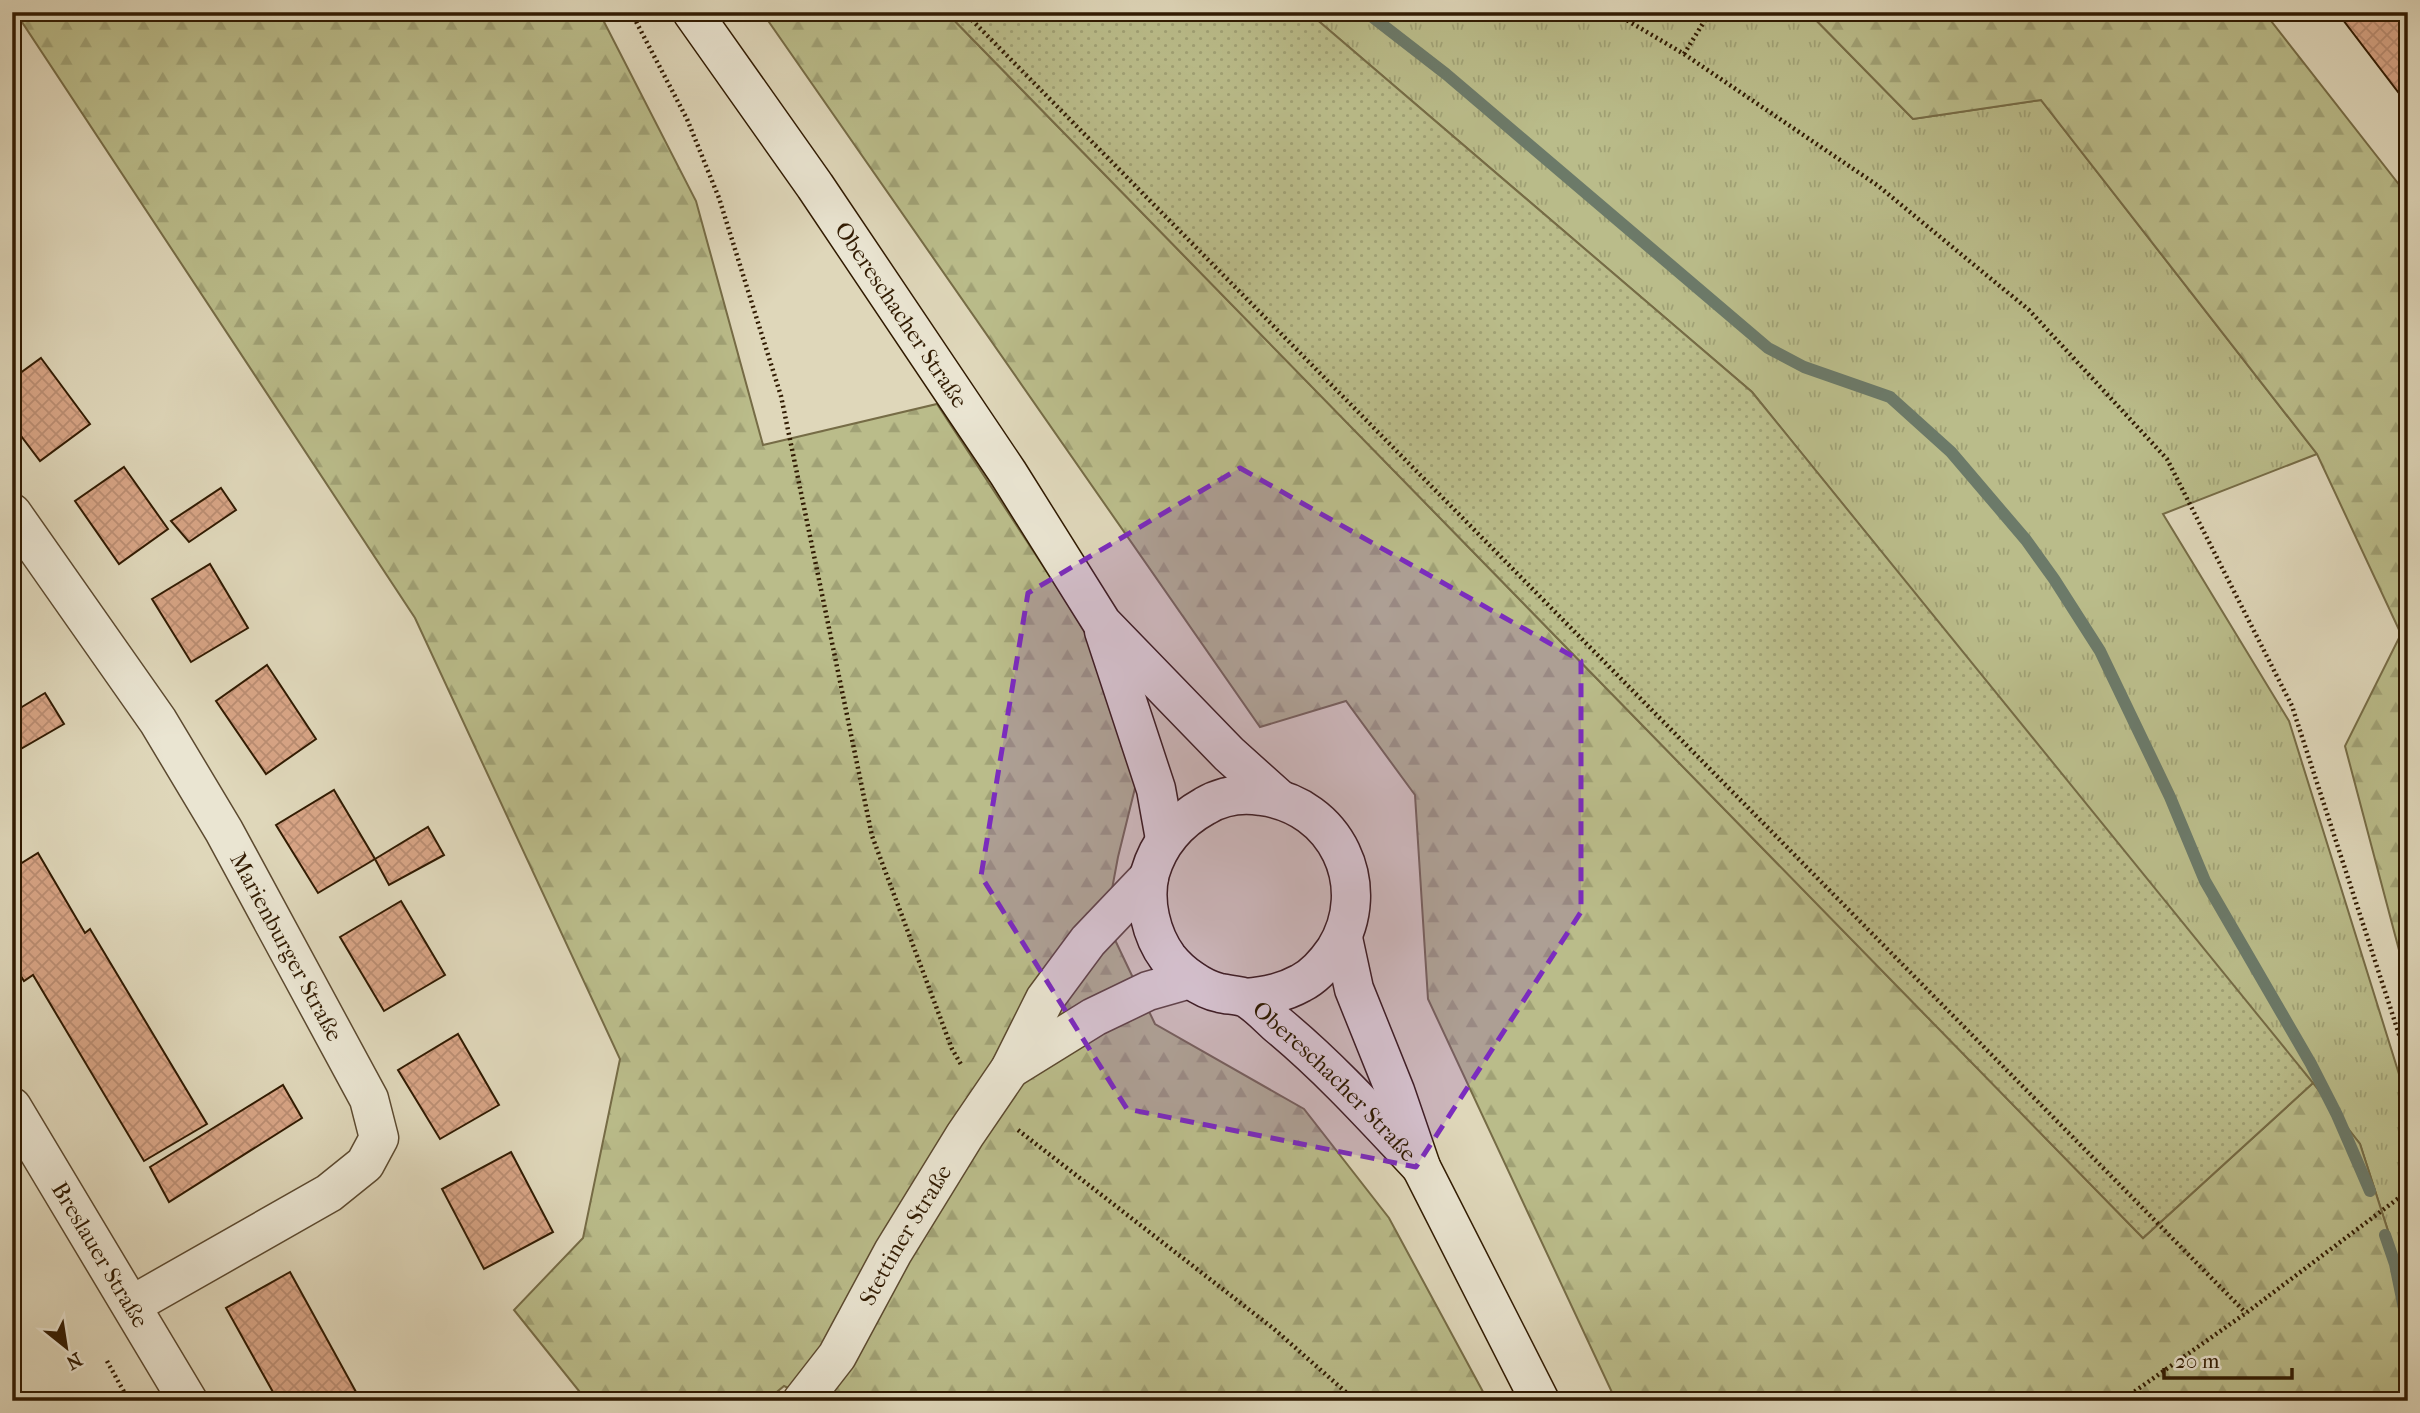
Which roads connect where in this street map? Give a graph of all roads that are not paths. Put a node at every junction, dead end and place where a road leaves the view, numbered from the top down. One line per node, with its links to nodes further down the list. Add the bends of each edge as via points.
1 (692, 12): 3 (main road, Obereschacher Straße, via 1008,473)
2 (12, 513): 13 (main road, Marienburger Straße, via 158,721 224,831 369,1099 379,1138 365,1164 329,1193)
3 (1102, 623): 4 (main road, Obereschacher Straße); 5 (main road, Obereschacher Straße, via 1156,789)
4 (1278, 798): 5 (main road, via 1246,794 1215,800 1187,816); 7 (main road, via 1301,807 1320,823 1342,853 1352,889)
5 (1165, 839): 6 (main road)
6 (1149, 877): 8 (main road, via 1148,906 1154,934 1169,959); 10 (main road, Stettiner Straße, via 1088,941 1045,999)
7 (1343, 938): 9 (main road, via 1326,964 1303,982 1275,995); 12 (main road, Obereschacher Straße, via 1354,989)
8 (1190, 979): 9 (main road, via 1216,993); 10 (main road, Stettiner Straße, via 1148,991 1094,1017)
9 (1246, 998): 12 (main road, Obereschacher Straße, via 1334,1075)
10 (1010, 1069): 15 (main road, Stettiner Straße, via 893,1252 837,1356)
11 (12, 1107): 13 (main road, Breslauer Straße)
12 (1421, 1167): 16 (main road, Obereschacher Straße)
13 (132, 1305): 14 (main road, Breslauer Straße)
14 (188, 1401)
15 (802, 1401)
16 (1540, 1401)

